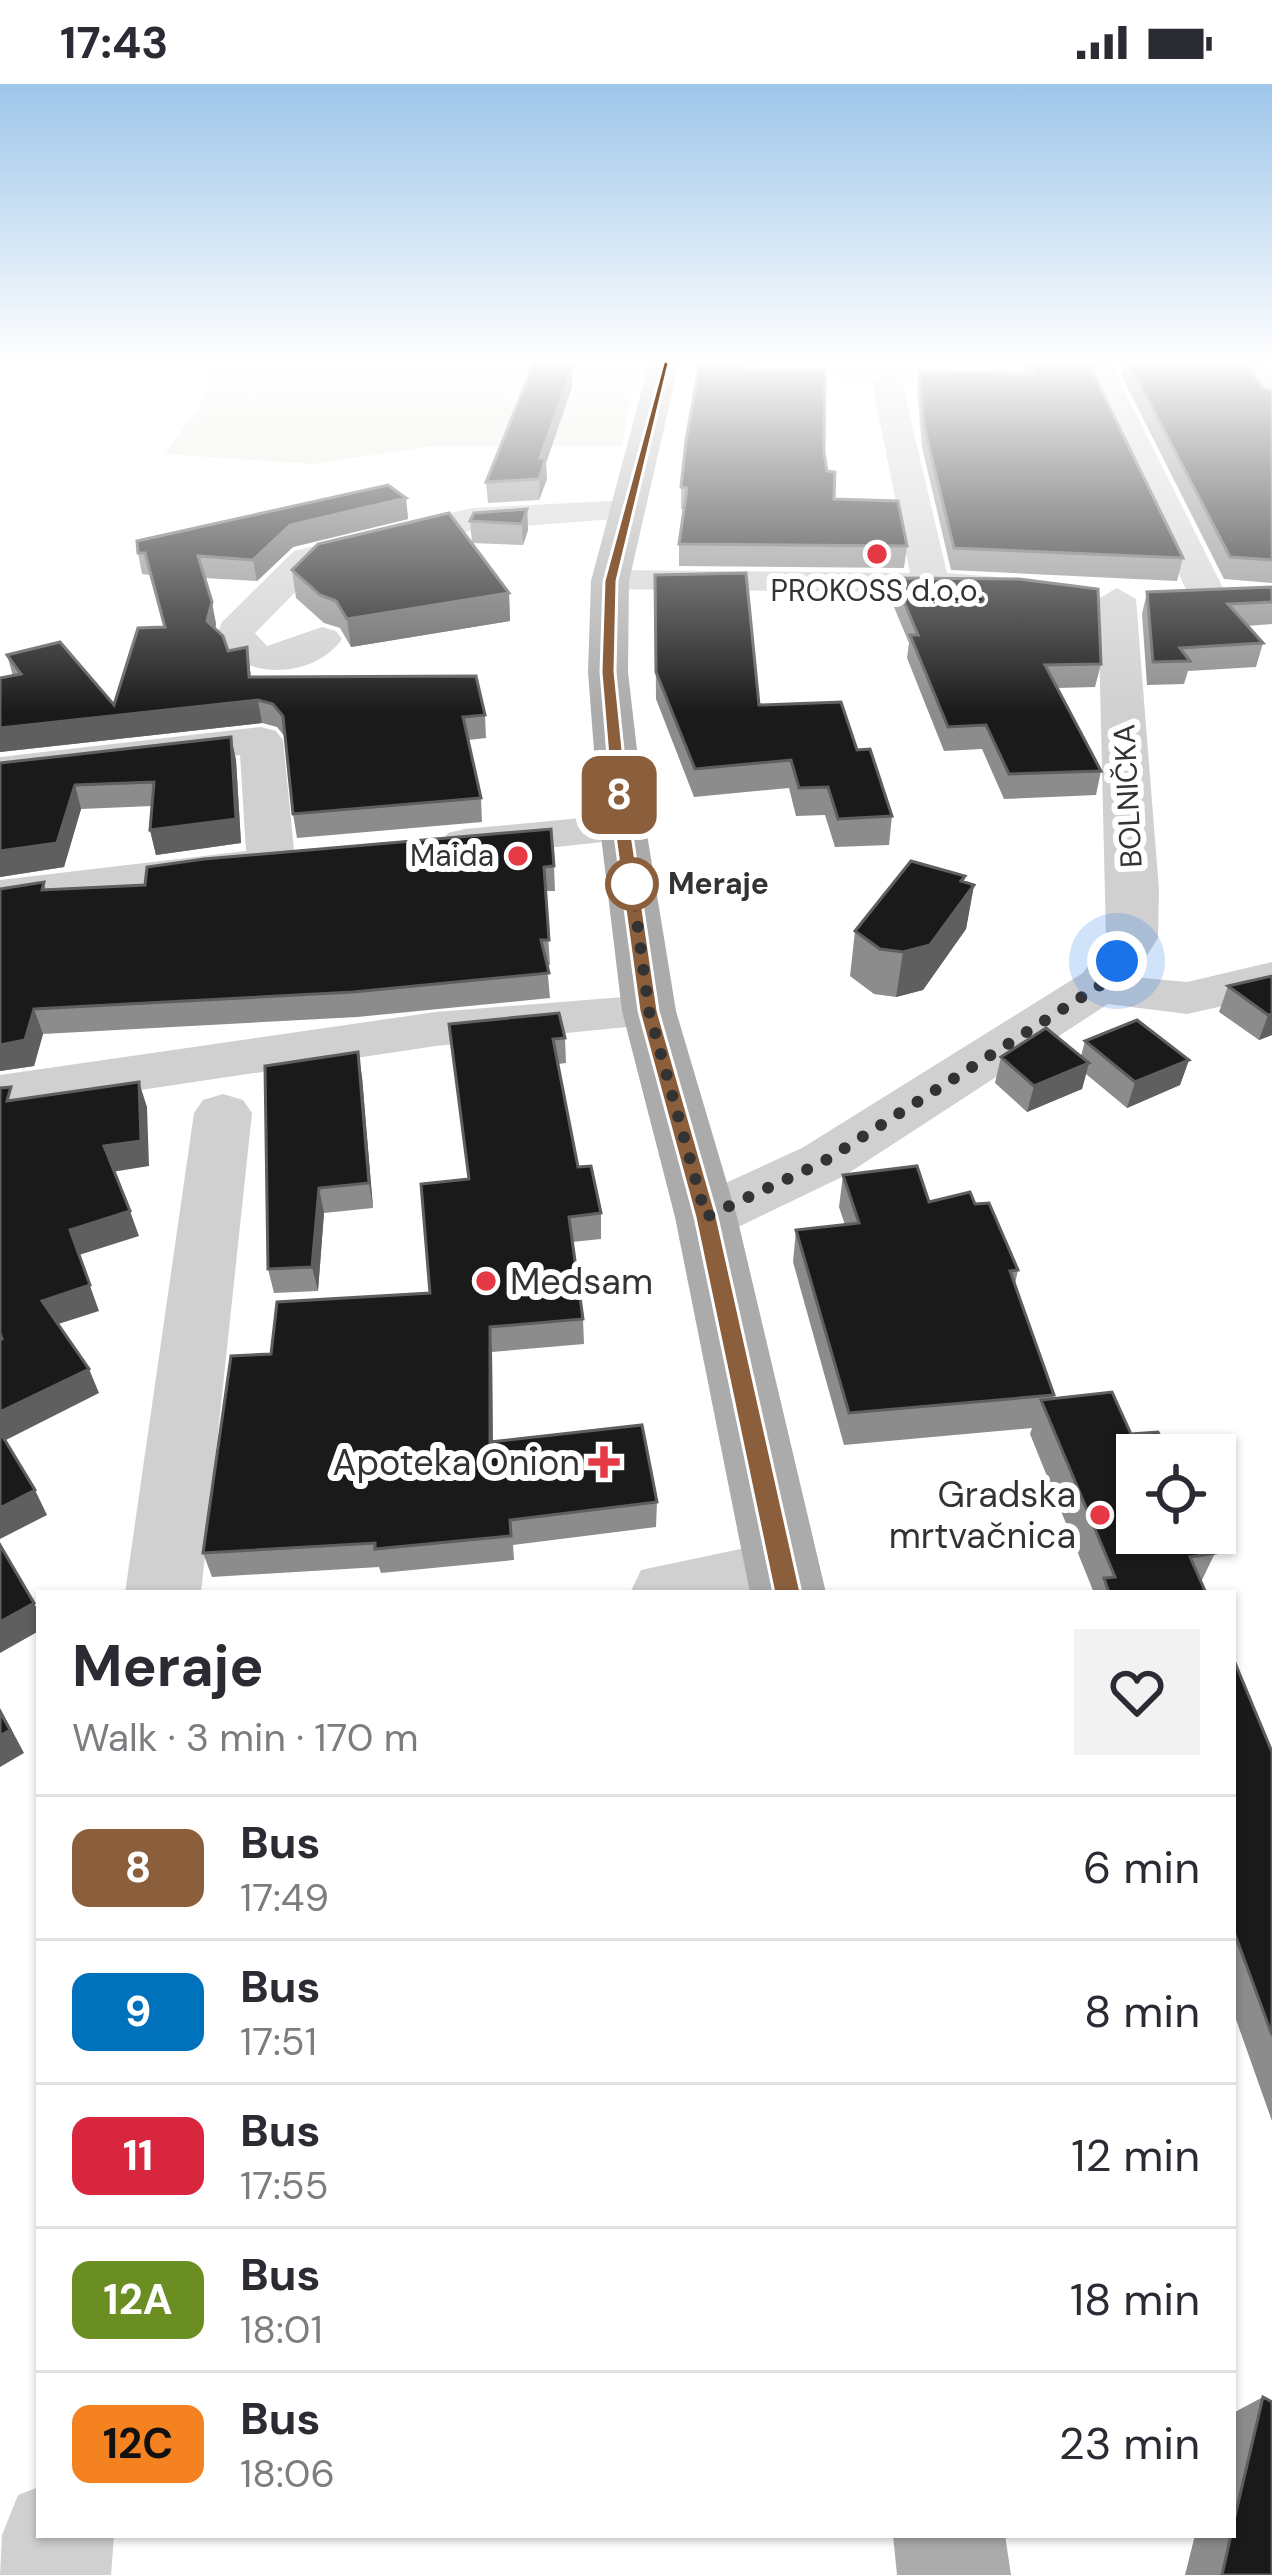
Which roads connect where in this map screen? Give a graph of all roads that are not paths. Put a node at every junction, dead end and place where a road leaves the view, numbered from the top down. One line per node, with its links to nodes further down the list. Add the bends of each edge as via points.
1 (635, 479): 4 (main road)
2 (909, 479): 6 (street)
3 (1152, 479): 9 (street)
4 (627, 510): 5 (main road); 10 (street, via 472,519 307,559 235,640 255,657 275,660)
5 (610, 581): 6 (street); 12 (main road, via 608,672)
6 (932, 584): 7 (street)
7 (1015, 586)
8 (1251, 595): 9 (street)
9 (1209, 598): 16 (street, BOLNIČKA, via 1097,597 1133,906 1132,938)
10 (322, 639)
11 (0, 770): 14 (street, via 261,740 294,858)
12 (622, 828): 13 (street); 17 (main road)
13 (412, 847)
14 (0, 895)
15 (1272, 978): 16 (street, via 1197,1000 1141,999)
16 (1102, 984): 20 (street, BOLNIČKA, via 823,1162)
17 (649, 1011): 18 (street, via 436,1029); 20 (main road)
18 (0, 1093)
19 (223, 1113): 22 (street)
20 (706, 1217): 21 (main road)
21 (786, 1583): 23 (street)
22 (163, 1590)
23 (703, 1590)
24 (58, 2538): 26 (street)
25 (950, 2538): 27 (main road)
26 (54, 2575)
27 (954, 2575)

